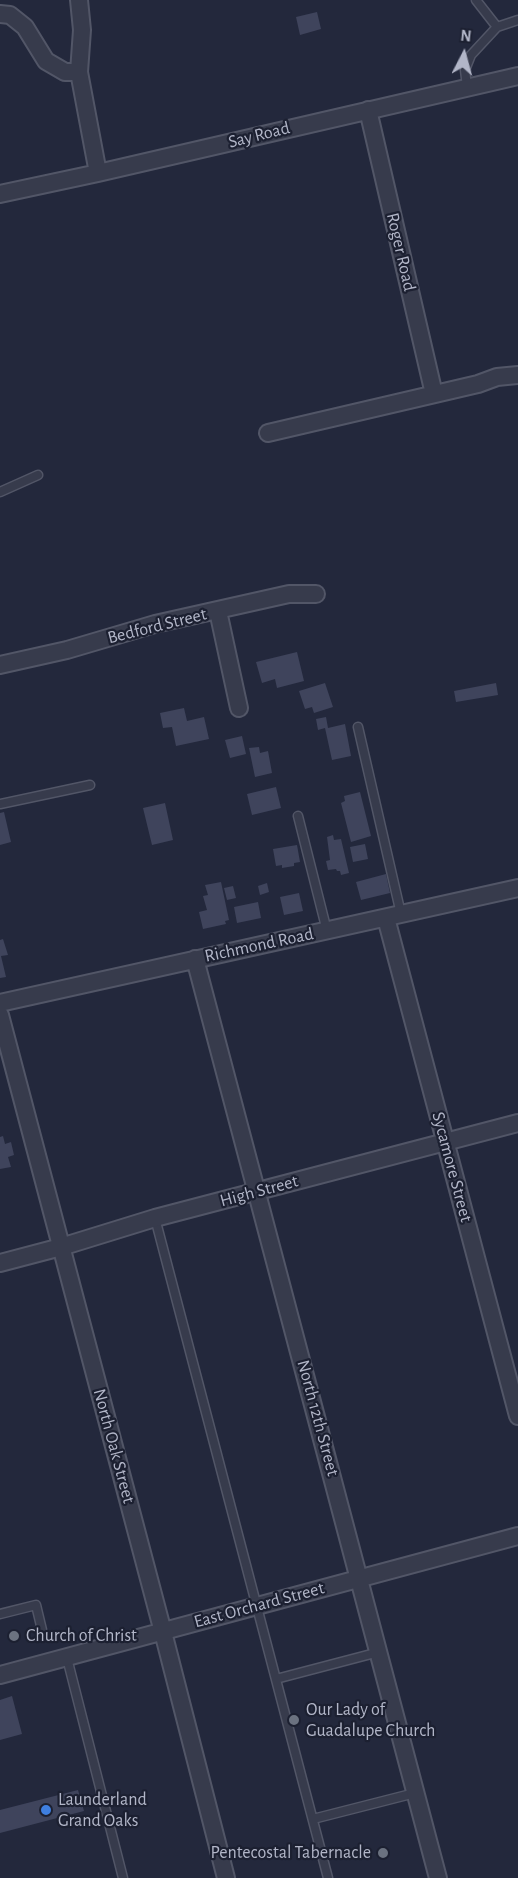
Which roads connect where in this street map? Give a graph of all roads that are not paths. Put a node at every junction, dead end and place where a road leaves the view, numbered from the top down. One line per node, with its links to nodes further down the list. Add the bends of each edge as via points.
1 (79, 0): 6 (street)
2 (476, 0): 5 (lane)
3 (0, 14): 6 (street, via 9,15 25,27 46,61 65,72)
4 (518, 20): 5 (lane)
5 (497, 27): 8 (lane, via 471,55 465,70)
6 (79, 72): 10 (street)
7 (518, 76): 8 (street, Say Road)
8 (467, 87): 9 (street, Say Road)
9 (368, 110): 10 (street, Say Road); 13 (street, Roger Road)
10 (98, 173): 11 (street, Say Road)
11 (0, 194)
12 (518, 375): 13 (street)
13 (434, 394): 14 (street)
14 (268, 433)
15 (38, 475): 16 (lane)
16 (0, 492)
17 (316, 594): 18 (street, Bedford Street, via 289,594)
18 (218, 611): 19 (street, Bedford Street); 20 (street)
19 (0, 665)
20 (239, 708)
21 (358, 727): 26 (lane)
22 (90, 785): 23 (lane)
23 (0, 804)
24 (298, 816): 27 (lane)
25 (518, 888): 26 (street, Richmond Road)
26 (394, 916): 27 (street, Richmond Road); 32 (street, Sycamore Street)
27 (327, 931): 28 (street, Richmond Road)
28 (195, 959): 29 (street, Richmond Road); 33 (street, North 12th Street)
29 (0, 1003)
30 (0, 1015): 35 (street, North Oak Street)
31 (518, 1123): 32 (street, High Street)
32 (445, 1142): 33 (street, High Street); 37 (street, Sycamore Street)
33 (258, 1192): 34 (street, High Street); 39 (street, North 12th Street)
34 (155, 1218): 35 (street, High Street); 40 (lane)
35 (61, 1247): 36 (street, High Street); 43 (street, North Oak Street)
36 (0, 1263)
37 (518, 1416)
38 (518, 1536): 39 (street, East Orchard Street)
39 (360, 1578): 40 (street, East Orchard Street); 44 (street, North 12th Street)
40 (257, 1605): 43 (street, East Orchard Street); 47 (lane)
41 (0, 1614): 42 (lane, via 36,1605)
42 (42, 1630)
43 (163, 1632): 45 (street, East Orchard Street); 51 (street, North Oak Street)
44 (379, 1652): 47 (lane); 48 (street, North 12th Street)
45 (67, 1658): 46 (street, East Orchard Street); 50 (lane)
46 (0, 1675)
47 (276, 1679): 49 (lane)
48 (415, 1793): 49 (lane); 53 (street, North 12th Street)
49 (313, 1819): 52 (lane)
50 (123, 1878)
51 (226, 1878)
52 (328, 1878)
53 (438, 1878)

